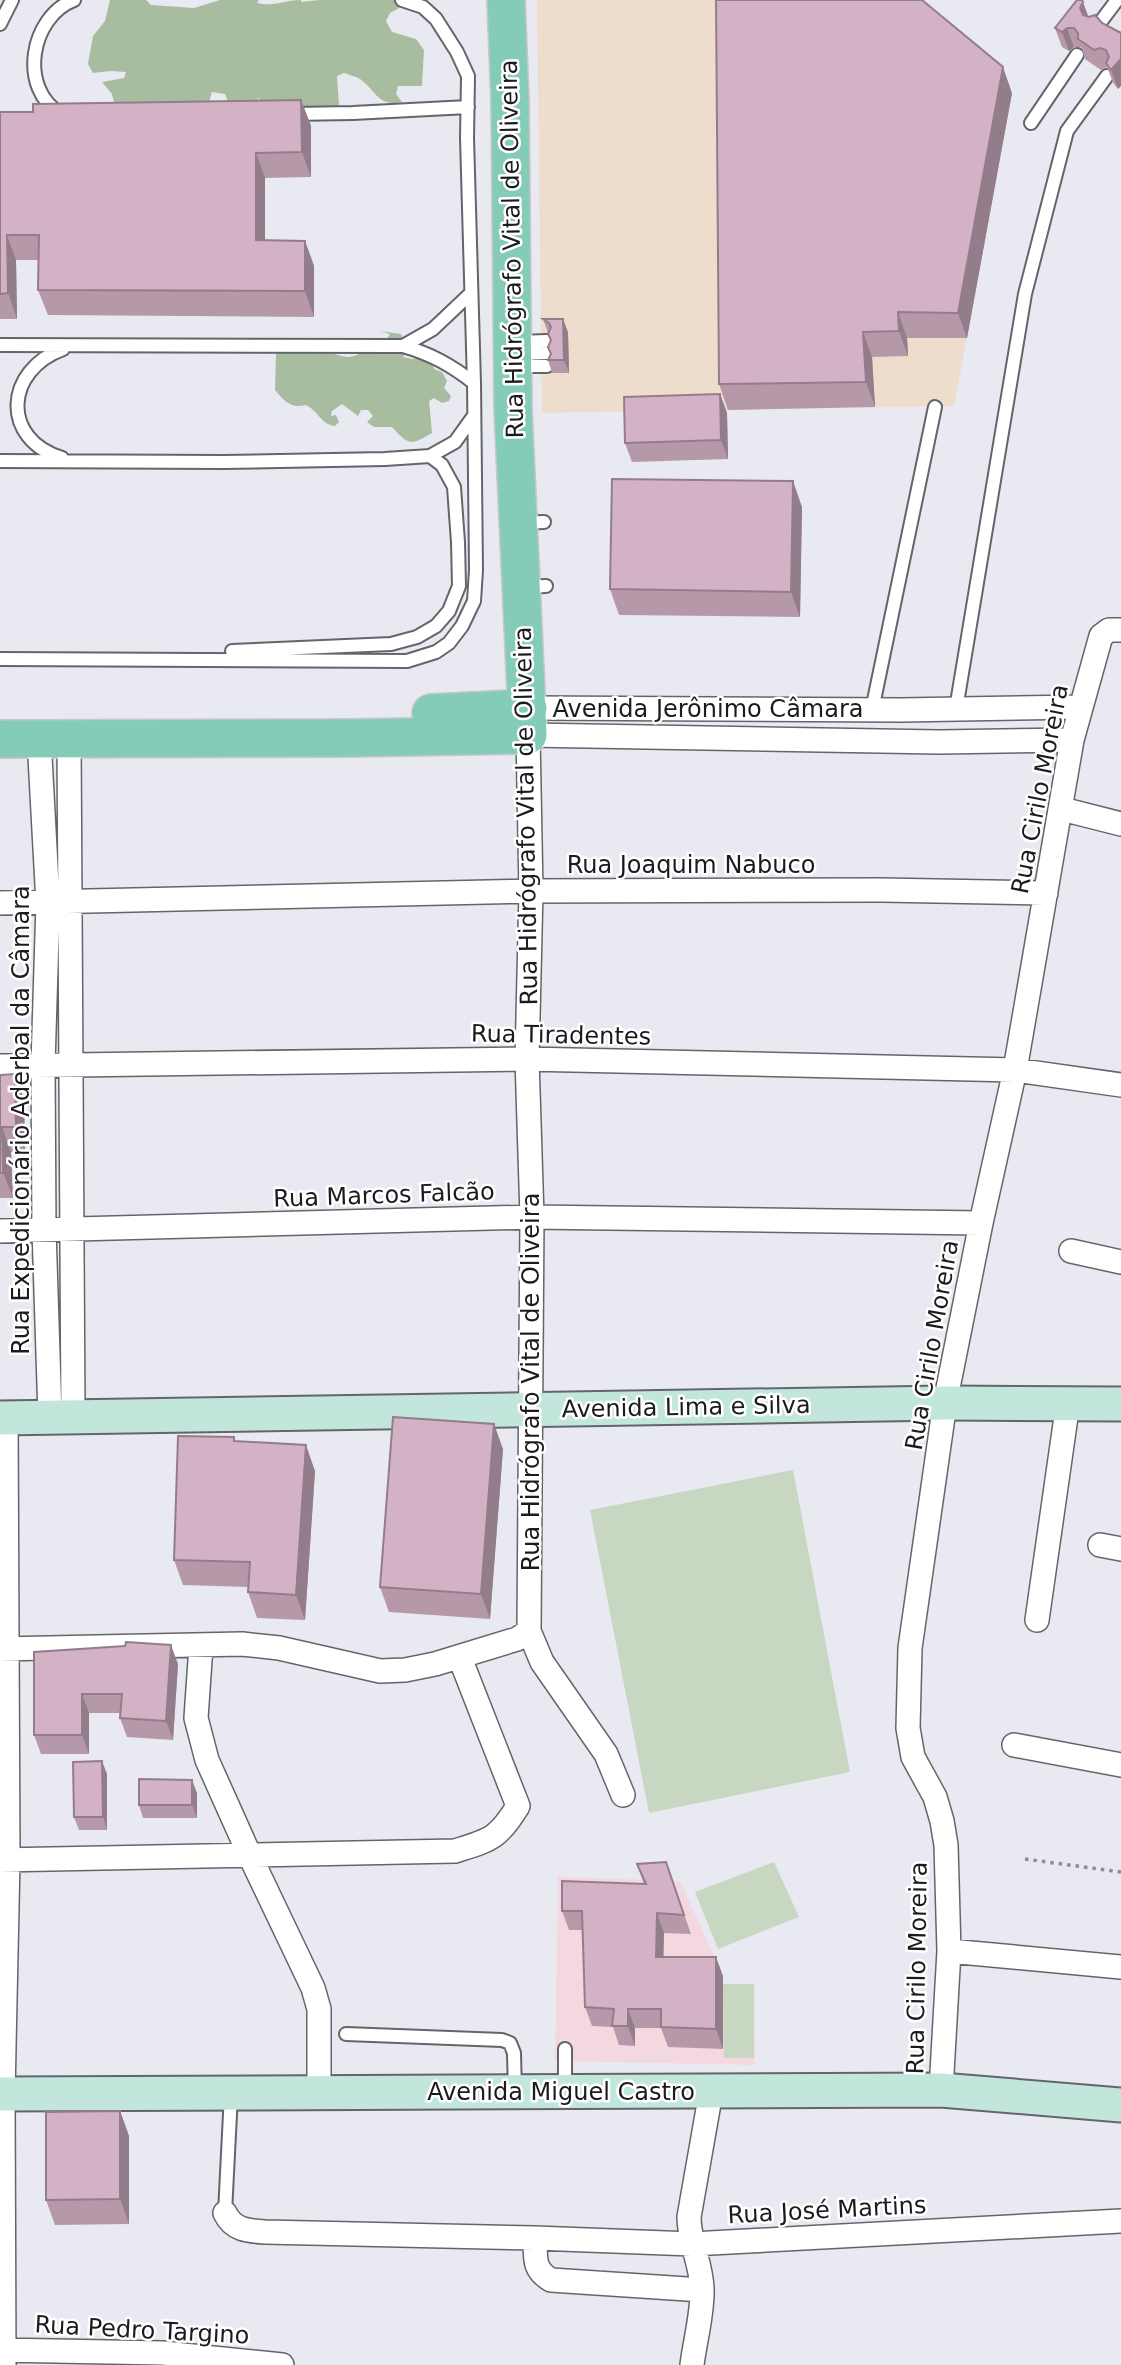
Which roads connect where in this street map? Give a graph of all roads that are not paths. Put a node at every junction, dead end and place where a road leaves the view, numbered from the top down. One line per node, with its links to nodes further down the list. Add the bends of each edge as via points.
1 (12, 0): 6 (lane)
2 (74, 0): 12 (lane, via 52,13 40,31 34,61 40,89 53,109)
3 (402, 0): 10 (lane, via 423,7 436,19 457,52 468,76)
4 (506, 0): 31 (main road, Rua Hidrógrafo Vital de Oliveira, via 530,354 534,587)
5 (1117, 0): 7 (lane)
6 (0, 24)
7 (1096, 28)
8 (1077, 55): 13 (lane)
9 (1107, 76): 28 (lane, via 1067,131 1025,294)
10 (468, 107): 11 (lane); 14 (lane)
11 (283, 114)
12 (72, 116)
13 (1031, 123)
14 (470, 294): 17 (lane, via 433,329); 18 (lane)
15 (0, 345): 16 (lane)
16 (73, 345): 17 (lane); 23 (lane, via 46,355 32,367 20,388 18,410 26,435 35,445)
17 (404, 346): 18 (lane, via 451,365)
18 (474, 383): 20 (lane)
19 (935, 407): 29 (lane, via 899,553)
20 (473, 417): 21 (lane, via 455,442); 26 (lane, via 474,601 462,626 436,652 407,661)
21 (430, 456): 23 (lane, via 320,454); 26 (lane, via 442,465 454,487 460,586 449,611 418,637 391,644)
22 (0, 461): 23 (lane)
23 (73, 462)
24 (1121, 630): 27 (street, Rua Cirilo Moreira, via 1101,636)
25 (0, 659): 26 (lane)
26 (46, 659)
27 (1080, 707): 28 (street, Avenida Jerônimo Câmara); 34 (street, Rua Cirilo Moreira)
28 (956, 709): 29 (street, Avenida Jerônimo Câmara)
29 (872, 710): 31 (street, Avenida Jerônimo Câmara)
30 (0, 719): 31 (main road, Avenida Jerônimo Câmara)
31 (528, 721): 33 (main road, Avenida Jerônimo Câmara, via 352,738); 34 (street, Avenida Jerônimo Câmara, via 939,742); 37 (street, Rua Hidrógrafo Vital de Oliveira)
32 (0, 739): 33 (main road, Avenida Jerônimo Câmara)
33 (54, 739): 39 (street, Rua Expedicionário Aderbal da Câmara)
34 (1072, 740): 35 (street, Rua Cirilo Moreira)
35 (1062, 809): 36 (street); 38 (street, Rua Cirilo Moreira)
36 (1121, 824)
37 (531, 891): 38 (street, Rua Joaquim Nabuco); 39 (street, Rua Joaquim Nabuco); 41 (street, Rua Hidrógrafo Vital de Oliveira)
38 (1046, 894): 45 (street, Rua Cirilo Moreira)
39 (59, 902): 40 (street, Rua Joaquim Nabuco); 42 (street, Rua Expedicionário Aderbal da Câmara); 43 (street, Rua Expedicionário Aderbal da Câmara)
40 (0, 904)
41 (527, 1059): 43 (street, Rua Tiradentes); 45 (street, Rua Tiradentes); 47 (street, Rua Hidrógrafo Vital de Oliveira)
42 (43, 1065): 43 (street, Rua Tiradentes); 44 (street, Rua Tiradentes); 49 (street, Rua Expedicionário Aderbal da Câmara)
43 (72, 1065): 50 (street, Rua Expedicionário Aderbal da Câmara)
44 (0, 1066)
45 (1015, 1069): 46 (street, Rua Tiradentes); 48 (street, Rua Cirilo Moreira)
46 (1121, 1085)
47 (532, 1217): 48 (street, Rua Marcos Falcão); 50 (street, Rua Marcos Falcão); 57 (street, Rua Hidrógrafo Vital de Oliveira)
48 (981, 1223): 54 (street, Rua Cirilo Moreira)
49 (44, 1230): 50 (street, Rua Marcos Falcão); 51 (street, Rua Marcos Falcão); 58 (street, Rua Expedicionário Aderbal da Câmara)
50 (73, 1230): 58 (street, Rua Expedicionário Aderbal da Câmara)
51 (0, 1231)
52 (1071, 1251): 53 (street)
53 (1121, 1262)
54 (945, 1403): 55 (main road, Avenida Lima e Silva); 57 (main road, Avenida Lima e Silva); 70 (street, Rua Cirilo Moreira, via 910,1648 908,1728 913,1757 942,1821)
55 (1068, 1404): 56 (main road, Avenida Lima e Silva); 60 (street)
56 (1121, 1404)
57 (529, 1409): 58 (main road, Avenida Lima e Silva); 61 (street, Rua Hidrógrafo Vital de Oliveira)
58 (61, 1416): 59 (main road, Avenida Lima e Silva)
59 (3, 1418): 63 (street)
60 (1037, 1620)
61 (529, 1631): 64 (street); 67 (street, via 542,1662 606,1754)
62 (201, 1646): 63 (street); 64 (street, via 279,1647 380,1671); 68 (street, via 196,1718 201,1741)
63 (3, 1649): 69 (street)
64 (460, 1658): 68 (street, via 517,1806 505,1827 490,1839 455,1851)
65 (1014, 1745): 66 (street)
66 (1121, 1765)
67 (623, 1795)
68 (250, 1856): 69 (street); 75 (street, via 313,1988 319,2009)
69 (4, 1860): 80 (street)
70 (949, 1951): 71 (street); 74 (street, Rua Cirilo Moreira)
71 (1121, 1967)
72 (346, 2035): 76 (lane, via 502,2040 510,2043 514,2053)
73 (565, 2049): 77 (lane)
74 (942, 2090): 78 (main road, Avenida Miguel Castro); 81 (main road, Avenida Miguel Castro)
75 (318, 2092): 76 (main road, Avenida Miguel Castro); 79 (main road, Avenida Miguel Castro)
76 (515, 2092): 77 (main road, Avenida Miguel Castro)
77 (565, 2092): 78 (main road, Avenida Miguel Castro)
78 (711, 2092): 85 (street, via 689,2217)
79 (231, 2093): 80 (main road, Avenida Miguel Castro); 82 (lane)
80 (2, 2094): 87 (street)
81 (1121, 2105)
82 (225, 2213): 84 (street, Rua José Martins, via 229,2222 247,2231)
83 (1121, 2221): 85 (street, Rua José Martins)
84 (535, 2238): 85 (street, Rua José Martins); 86 (street, via 537,2266 551,2280)
85 (692, 2244): 86 (street)
86 (702, 2290): 90 (street)
87 (3, 2355): 88 (street, Rua Pedro Targino, via 163,2353)
88 (237, 2362): 89 (street, Rua Pedro Targino)
89 (282, 2365)
90 (692, 2365)

